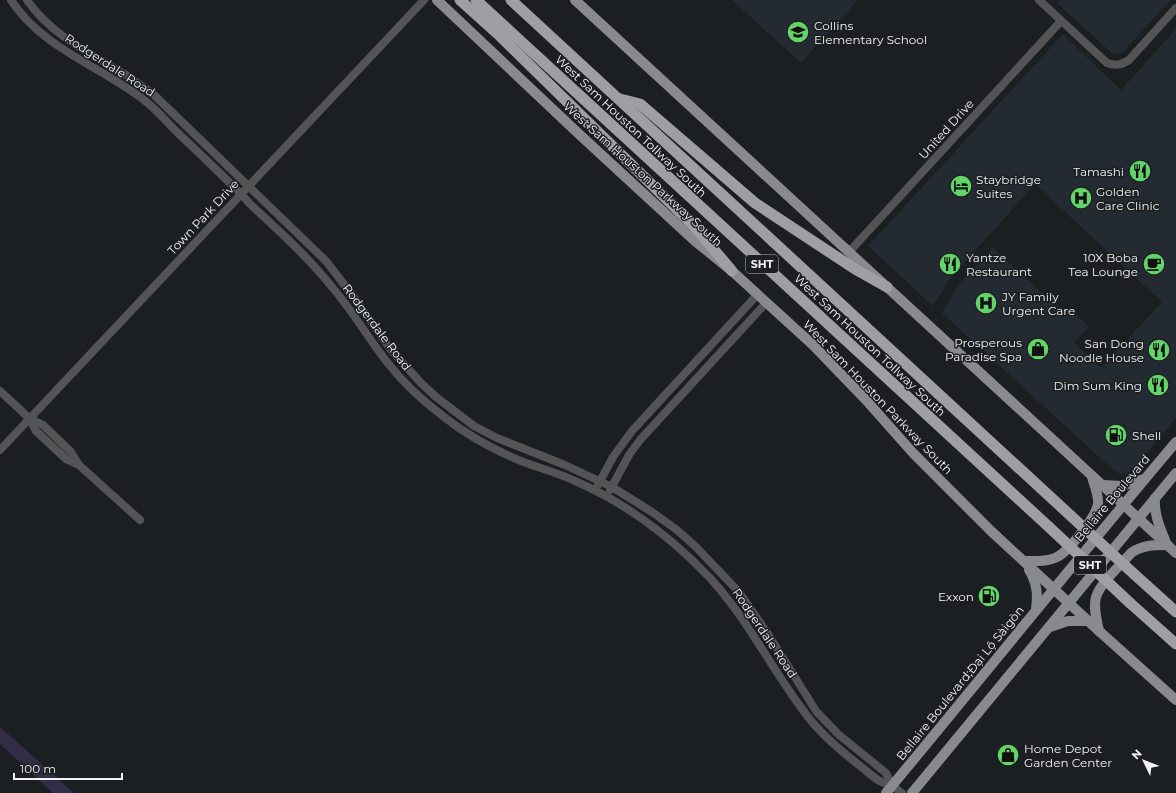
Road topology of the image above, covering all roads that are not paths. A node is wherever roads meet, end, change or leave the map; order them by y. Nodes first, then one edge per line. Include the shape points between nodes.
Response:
1 (11, 0) edge
2 (27, 0) edge
3 (424, 0) edge
4 (437, 0) edge
5 (460, 0) edge
6 (476, 0) edge
7 (511, 0) edge
8 (575, 0) edge
9 (1039, 0) edge
10 (1176, 8) edge
11 (1061, 21) junction
12 (619, 99) junction
13 (248, 186) junction
14 (241, 194) junction
15 (849, 252) junction
16 (732, 272) junction
17 (341, 281) junction
18 (887, 287) junction
19 (333, 288) junction
20 (757, 295) junction
21 (766, 303) junction
22 (421, 383) junction
23 (669, 390) junction
24 (0, 391) edge
25 (413, 391) junction
26 (678, 399) junction
27 (453, 410) junction
28 (30, 418) junction
29 (446, 418) junction
30 (1176, 442) edge
31 (0, 450) edge
32 (1176, 473) edge
33 (1092, 477) junction
34 (1146, 478) junction
35 (600, 481) junction
36 (1102, 486) junction
37 (612, 487) junction
38 (595, 490) junction
39 (607, 497) junction
40 (1155, 498) junction
41 (1123, 505) junction
42 (1138, 518) junction
43 (140, 520) dead end
44 (1168, 545) junction
45 (1176, 553) edge
46 (1024, 561) junction
47 (1053, 588) junction
48 (739, 592) junction
49 (729, 600) junction
50 (1069, 603) junction
51 (1036, 609) junction
52 (1176, 612) edge
53 (1088, 621) junction
54 (1048, 628) junction
55 (1099, 631) junction
56 (1176, 644) edge
57 (804, 693) junction
58 (795, 700) junction
59 (1176, 700) edge
60 (889, 789) edge
61 (902, 793) edge
62 (912, 793) edge

1 - 14 street, Rodgerdale Road via 20,14 39,32 145,101
2 - 13 street, Rodgerdale Road via 67,39 152,93
3 - 13 street, Town Park Drive
4 - 16 main road, West Sam Houston Parkway South via 695,241
5 - 16 highway via 693,225
6 - 56 highway, West Sam Houston Tollway South / SHT, bridge
7 - 12 highway, West Sam Houston Tollway South / SHT
8 - 15 main road
9 - 11 street
10 - 11 street via 1129,60 1115,66 1108,63
11 - 15 street, United Drive
12 - 18 highway via 640,104 755,203 854,269
12 - 52 highway, West Sam Houston Tollway South / SHT, bridge
13 - 14 street, Town Park Drive
13 - 17 street, Rodgerdale Road via 326,261
14 - 19 street, Rodgerdale Road
14 - 28 street, Town Park Drive
15 - 18 main road
16 - 20 main road, West Sam Houston Parkway South
17 - 19 street
17 - 22 street, Rodgerdale Road via 391,350
18 - 33 main road
19 - 25 street, Rodgerdale Road via 388,363
20 - 21 main road, West Sam Houston Parkway South
20 - 23 street
21 - 26 street
21 - 46 main road, West Sam Houston Parkway South via 813,345 926,467
22 - 25 street
22 - 27 street, Rodgerdale Road
23 - 26 street
23 - 35 street via 624,440
24 - 28 street
25 - 29 street, Rodgerdale Road
26 - 37 street via 635,447
27 - 29 street
27 - 35 street, Rodgerdale Road via 474,426 497,438
28 - 31 street, Town Park Drive
28 - 43 street via 36,431 66,459 79,465
29 - 38 street, Rodgerdale Road via 517,460
30 - 34 main road, Bellaire Boulevard
32 - 40 main road
33 - 36 main road
33 - 46 main road via 1098,502 1088,524 1064,553 1056,558
34 - 36 main road via 1122,486
34 - 41 main road, Bellaire Boulevard
35 - 37 street, Rodgerdale Road
35 - 38 street
36 - 41 main road
37 - 39 street
37 - 48 street, Rodgerdale Road via 677,530 709,559
38 - 39 street, Rodgerdale Road
39 - 49 street, Rodgerdale Road via 669,540 699,566
40 - 42 main road
40 - 44 main road via 1157,521
41 - 42 main road
41 - 47 main road, Bellaire Boulevard
42 - 44 main road
42 - 50 main road
44 - 45 main road
44 - 55 main road via 1136,550 1103,586 1096,598 1095,609
46 - 47 main road, West Sam Houston Parkway South
46 - 51 main road via 1035,582 1038,594
47 - 50 main road, West Sam Houston Parkway South
47 - 51 main road, Bellaire Boulevard;Đại Lộ Sàigòn
48 - 49 street
48 - 57 street, Rodgerdale Road
49 - 58 street, Rodgerdale Road
50 - 53 main road, West Sam Houston Parkway South
50 - 54 main road
51 - 60 main road, Bellaire Boulevard;Đại Lộ Sàigòn
53 - 54 main road via 1068,621
53 - 55 main road, West Sam Houston Parkway South
54 - 62 main road
55 - 59 main road, West Sam Houston Parkway South
57 - 58 street
57 - 60 street, Rodgerdale Road via 838,734 886,773
58 - 60 street, Rodgerdale Road via 817,728
60 - 61 street, Rodgerdale Road

